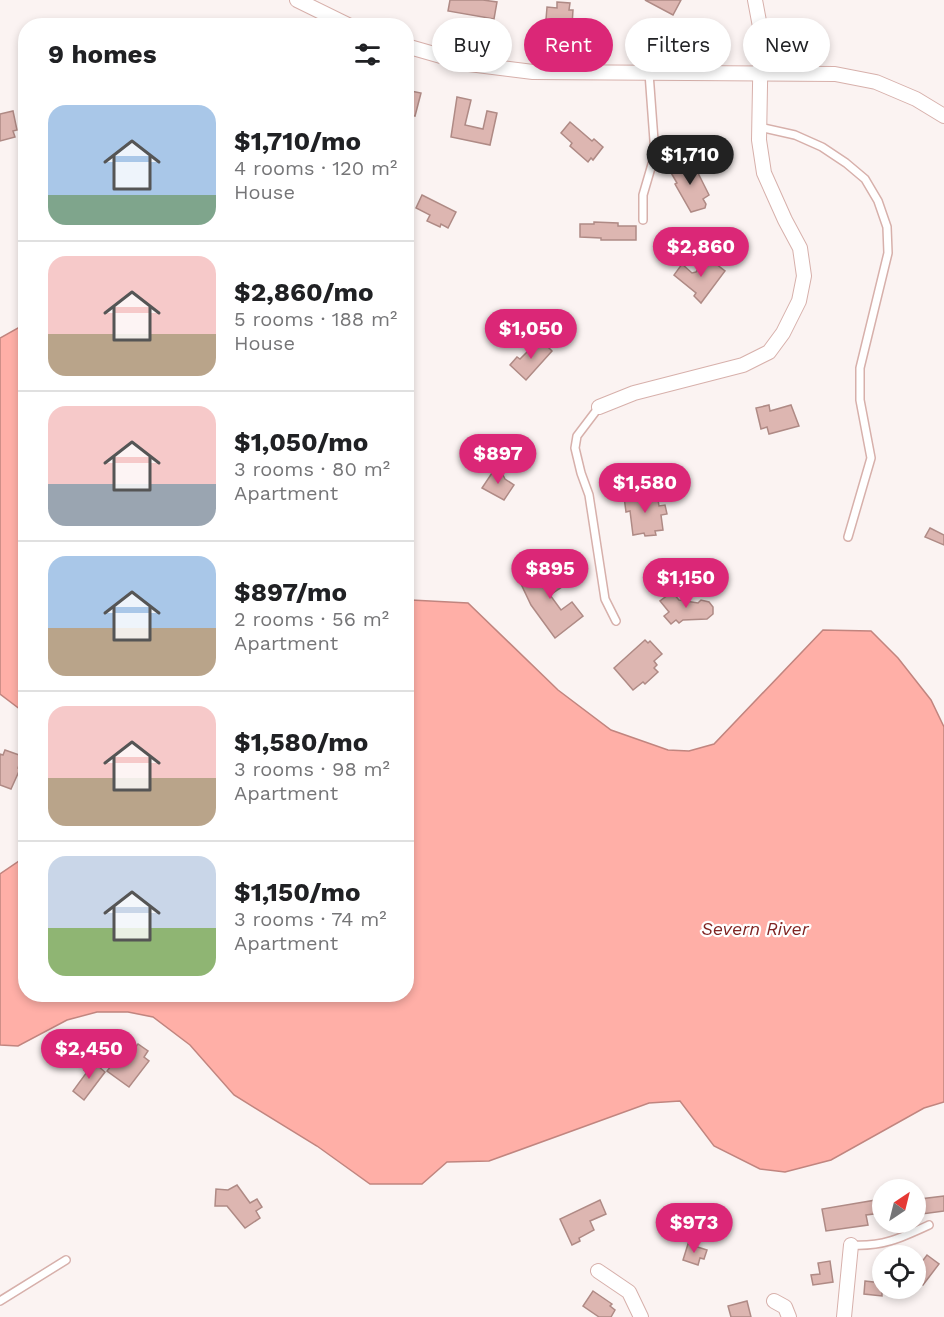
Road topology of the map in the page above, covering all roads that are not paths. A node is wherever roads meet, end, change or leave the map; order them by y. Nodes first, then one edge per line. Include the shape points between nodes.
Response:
1 (297, 0) edge
2 (754, 0) edge
3 (326, 18) edge
4 (414, 48) edge
5 (649, 73) junction
6 (760, 74) junction
7 (944, 116) edge
8 (759, 127) junction
9 (643, 220) dead end
10 (599, 407) joint
11 (848, 537) dead end
12 (615, 621) dead end
13 (928, 1225) dead end
14 (851, 1245) joint
15 (66, 1260) dead end
16 (598, 1271) dead end
17 (0, 1301) edge
18 (774, 1301) dead end
19 (641, 1317) edge
20 (789, 1317) edge
21 (844, 1317) edge

1 - 3 street
2 - 6 street via 761,32
4 - 5 street via 469,64 534,72
5 - 6 street
5 - 9 lane via 655,154 643,195
6 - 7 street via 835,74 876,82
6 - 8 street
8 - 10 street via 764,173 800,248 804,276 799,301 783,333 769,352 743,366 634,393
8 - 11 lane via 795,135 846,163 865,179 879,201 888,227 888,253 860,368 860,400 871,458
10 - 12 lane via 577,436 575,448 589,495 605,599
13 - 14 lane via 894,1241
14 - 21 street
15 - 17 lane
16 - 19 street via 629,1292
18 - 20 street via 785,1307

